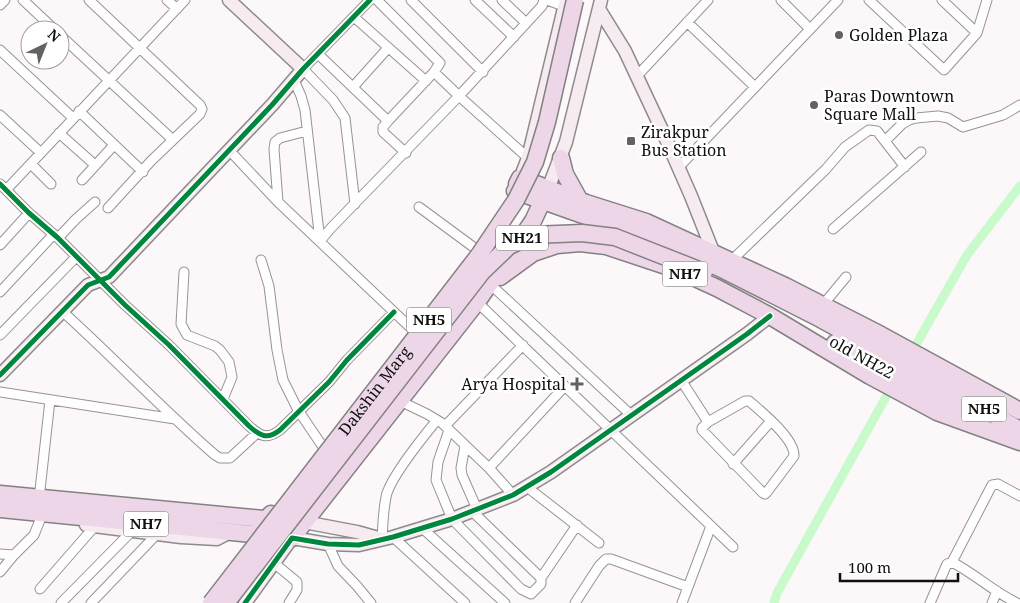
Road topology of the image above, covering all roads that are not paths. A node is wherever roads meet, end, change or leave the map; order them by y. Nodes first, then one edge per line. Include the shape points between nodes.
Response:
1 (5, 0) edge
2 (23, 0) edge
3 (89, 0) edge
4 (167, 0) edge
5 (185, 0) edge
6 (370, 0) edge
7 (377, 0) edge
8 (411, 0) edge
9 (475, 0) edge
10 (502, 0) edge
11 (545, 0) edge
12 (562, 0) edge
13 (566, 0) edge
14 (576, 0) edge
15 (708, 0) edge
16 (780, 0) edge
17 (838, 0) edge
18 (869, 0) edge
19 (942, 0) edge
20 (987, 0) edge
21 (232, 1) edge
22 (595, 3) edge
23 (0, 6) edge
24 (177, 9) junction
25 (354, 17) junction
26 (44, 20) edge
27 (688, 22) junction
28 (526, 23) junction
29 (810, 29) junction
30 (977, 33) junction
31 (514, 37) junction
32 (70, 44) edge
33 (138, 48) junction
34 (388, 48) junction
35 (0, 50) edge
36 (318, 54) junction
37 (303, 69) junction
38 (434, 72) junction
39 (482, 72) junction
40 (637, 76) junction
41 (294, 80) junction
42 (109, 81) junction
43 (426, 81) junction
44 (755, 86) junction
45 (353, 87) junction
46 (459, 96) junction
47 (1020, 105) edge
48 (0, 115) edge
49 (76, 115) junction
50 (388, 121) junction
51 (7, 122) junction
52 (0, 129) edge
53 (306, 131) junction
54 (59, 134) junction
55 (173, 140) junction
56 (885, 141) junction
57 (114, 146) junction
58 (229, 150) junction
59 (921, 152) dead end
60 (41, 153) junction
61 (406, 153) junction
62 (528, 158) junction
63 (561, 158) junction
64 (31, 164) junction
65 (95, 166) junction
66 (904, 167) junction
67 (678, 168) junction
68 (143, 172) junction
69 (82, 180) dead end
70 (51, 184) dead end
71 (517, 184) junction
72 (3, 187) edge
73 (546, 194) junction
74 (580, 201) junction
75 (95, 202) dead end
76 (278, 202) junction
77 (355, 204) junction
78 (419, 207) dead end
79 (108, 208) dead end
80 (29, 213) junction
81 (833, 229) dead end
82 (56, 237) junction
83 (320, 241) junction
84 (0, 245) edge
85 (476, 249) junction
86 (714, 254) junction
87 (76, 257) junction
88 (261, 260) dead end
89 (730, 262) junction
90 (184, 272) dead end
91 (846, 276) dead end
92 (486, 278) junction
93 (99, 280) junction
94 (0, 292) edge
95 (477, 302) junction
96 (822, 306) junction
97 (62, 310) junction
98 (394, 312) junction
99 (770, 316) junction
100 (413, 330) junction
101 (0, 335) edge
102 (522, 345) junction
103 (881, 359) junction
104 (0, 376) edge
105 (681, 380) junction
106 (565, 386) junction
107 (0, 392) edge
108 (947, 395) junction
109 (223, 399) junction
110 (50, 400) junction
111 (400, 401) junction
112 (298, 410) junction
113 (1020, 412) edge
114 (631, 415) junction
115 (176, 419) junction
116 (437, 420) junction
117 (708, 422) junction
118 (770, 422) junction
119 (447, 428) junction
120 (610, 430) junction
121 (1020, 430) edge
122 (257, 433) junction
123 (1020, 442) edge
124 (465, 446) junction
125 (323, 447) junction
126 (733, 464) junction
127 (489, 468) junction
128 (0, 486) edge
129 (527, 487) junction
130 (40, 490) junction
131 (0, 494) edge
132 (513, 495) junction
133 (1020, 496) edge
134 (0, 509) edge
135 (475, 511) junction
136 (0, 516) edge
137 (452, 519) junction
138 (40, 520) junction
139 (304, 522) junction
140 (258, 524) junction
141 (577, 525) junction
142 (95, 526) junction
143 (711, 526) junction
144 (422, 528) junction
145 (132, 531) junction
146 (230, 532) junction
147 (157, 534) junction
148 (292, 538) junction
149 (388, 538) junction
150 (599, 543) dead end
151 (328, 544) junction
152 (733, 547) dead end
153 (0, 554) edge
154 (14, 555) junction
155 (952, 562) junction
156 (274, 563) junction
157 (0, 572) edge
158 (542, 578) junction
159 (688, 587) junction
160 (40, 589) dead end
161 (997, 591) junction
162 (528, 594) junction
163 (248, 602) edge
164 (368, 602) edge
165 (61, 603) edge
166 (91, 603) edge
167 (204, 603) edge
168 (211, 603) edge
169 (226, 603) edge
170 (289, 603) edge
171 (465, 603) edge
172 (505, 603) edge
173 (536, 603) edge
174 (575, 603) edge
175 (682, 603) edge
176 (930, 603) edge
177 (992, 603) edge
178 (1017, 603) edge

1 - 23 street
2 - 26 street
3 - 33 street
4 - 24 street
5 - 24 street
6 - 25 street
7 - 38 street via 438,60 440,63
8 - 39 street
9 - 31 street
10 - 28 street
11 - 12 street via 558,4
11 - 28 street
13 - 62 street
14 - 168 highway, Dakshin Marg / NH5, bridge via 535,162 516,200 478,255
15 - 27 street
16 - 29 street
17 - 29 street
18 - 30 street via 944,70
19 - 30 street
20 - 30 street
21 - 37 street
22 - 40 street
22 - 63 street, Dakshin Marg
22 - 92 highway, Dakshin Marg / NH5, bridge via 545,162
24 - 33 street
25 - 34 street
25 - 36 street
27 - 40 street
27 - 44 street
28 - 31 street
29 - 44 street
31 - 39 street
32 - 42 street
33 - 42 street
33 - 55 street via 202,109
34 - 43 street
34 - 45 street
35 - 49 street
36 - 37 street
36 - 45 street
37 - 41 street
37 - 77 street via 329,95 345,118
38 - 43 street
38 - 46 street
39 - 46 street
40 - 67 street
41 - 53 street via 303,104
41 - 58 street
42 - 49 street
42 - 55 street
43 - 50 street
44 - 67 street
45 - 50 street
46 - 61 street
46 - 62 street
47 - 56 street via 1003,115 963,127 938,116 909,120
48 - 51 street
49 - 54 street
49 - 57 street
50 - 61 street via 383,132
51 - 52 street
51 - 60 street
53 - 76 street via 275,142
53 - 83 street
54 - 60 street
54 - 65 street
55 - 68 street
56 - 66 street
56 - 89 street via 877,131 869,130 846,147
57 - 65 street
57 - 68 street
58 - 76 street
58 - 93 street via 109,277
59 - 66 street
60 - 64 street
61 - 77 street
62 - 71 street
63 - 73 street, Dakshin Marg / NH21
63 - 74 highway via 565,174
64 - 70 street
64 - 72 street
65 - 69 street
66 - 81 street
67 - 86 street
68 - 79 street
71 - 73 highway
71 - 85 highway
72 - 80 street
73 - 74 highway
73 - 92 highway, Dakshin Marg / NH21 via 533,221
73 - 103 highway, NH5 via 720,268
74 - 86 highway, NH5 via 646,222
75 - 82 street
76 - 83 street
77 - 83 street
78 - 85 street
80 - 82 street
80 - 84 street
82 - 87 street
82 - 94 street
83 - 98 street
85 - 100 highway
86 - 89 highway, NH5
87 - 93 street
87 - 101 street
88 - 112 street via 269,286 280,371
89 - 96 highway, NH5
90 - 109 street via 181,324 187,335 215,346 229,362 232,377
91 - 96 street
92 - 95 highway, Dakshin Marg / NH7
92 - 99 highway, NH7 via 557,245 606,246 678,270
92 - 103 highway, old NH22, bridge via 509,246 533,235 582,233 615,238 704,272
92 - 114 street
92 - 169 highway, NH5, bridge
93 - 97 street via 88,284
93 - 109 street
95 - 102 street
95 - 111 highway, Dakshin Marg / NH7
96 - 103 highway, NH5
97 - 104 street
97 - 115 street
98 - 100 street
98 - 112 street via 329,382
99 - 103 highway, NH7
99 - 105 street
100 - 125 highway
102 - 106 street
102 - 119 street
103 - 108 highway, NH7
103 - 108 highway, NH5
105 - 114 street
105 - 117 street
106 - 120 street
106 - 127 street
107 - 110 street
108 - 113 highway, NH5
108 - 121 highway, NH5
108 - 123 highway, NH7
109 - 122 street
110 - 115 street
110 - 130 street
111 - 116 street
111 - 139 highway, Dakshin Marg / NH7
112 - 122 street via 273,435
112 - 125 street
114 - 120 street
115 - 122 street via 220,458 230,458
116 - 119 street
116 - 149 street via 390,486 384,508
117 - 118 street via 749,401
117 - 126 street via 702,430
118 - 126 street
118 - 126 street via 786,437 794,449 794,456 767,492 765,494 757,488
119 - 124 street
119 - 137 street via 436,480
120 - 129 street
120 - 143 street
124 - 127 street
124 - 135 street via 462,475
125 - 140 highway
127 - 132 street
128 - 130 street
129 - 132 street
129 - 141 street
130 - 140 street via 240,511
131 - 140 highway, NH7
132 - 135 street
133 - 155 street via 998,484 992,485
134 - 146 highway, NH7
135 - 137 street
135 - 158 street
136 - 138 street
137 - 144 street
137 - 162 street
138 - 142 street
138 - 154 street via 34,535
139 - 140 highway, NH7
139 - 148 highway, Dakshin Marg / NH7
139 - 149 street
140 - 146 highway, NH7
140 - 148 highway, NH7
140 - 167 street
141 - 150 street
141 - 158 street
142 - 145 street
142 - 160 street
143 - 152 street
143 - 159 street
144 - 149 street
144 - 172 street
145 - 147 street
145 - 165 street
146 - 147 street via 217,539
147 - 166 street
148 - 151 street
148 - 156 street, Dakshin Marg
149 - 151 street via 358,545
149 - 171 street
151 - 164 street via 338,566
153 - 154 street
154 - 157 street
155 - 161 street
155 - 176 street via 943,570
156 - 163 street, Dakshin Marg
156 - 170 street via 297,582 298,590
158 - 162 street via 541,584
159 - 174 street via 606,559
159 - 175 street
161 - 177 street
161 - 178 street
162 - 173 street

